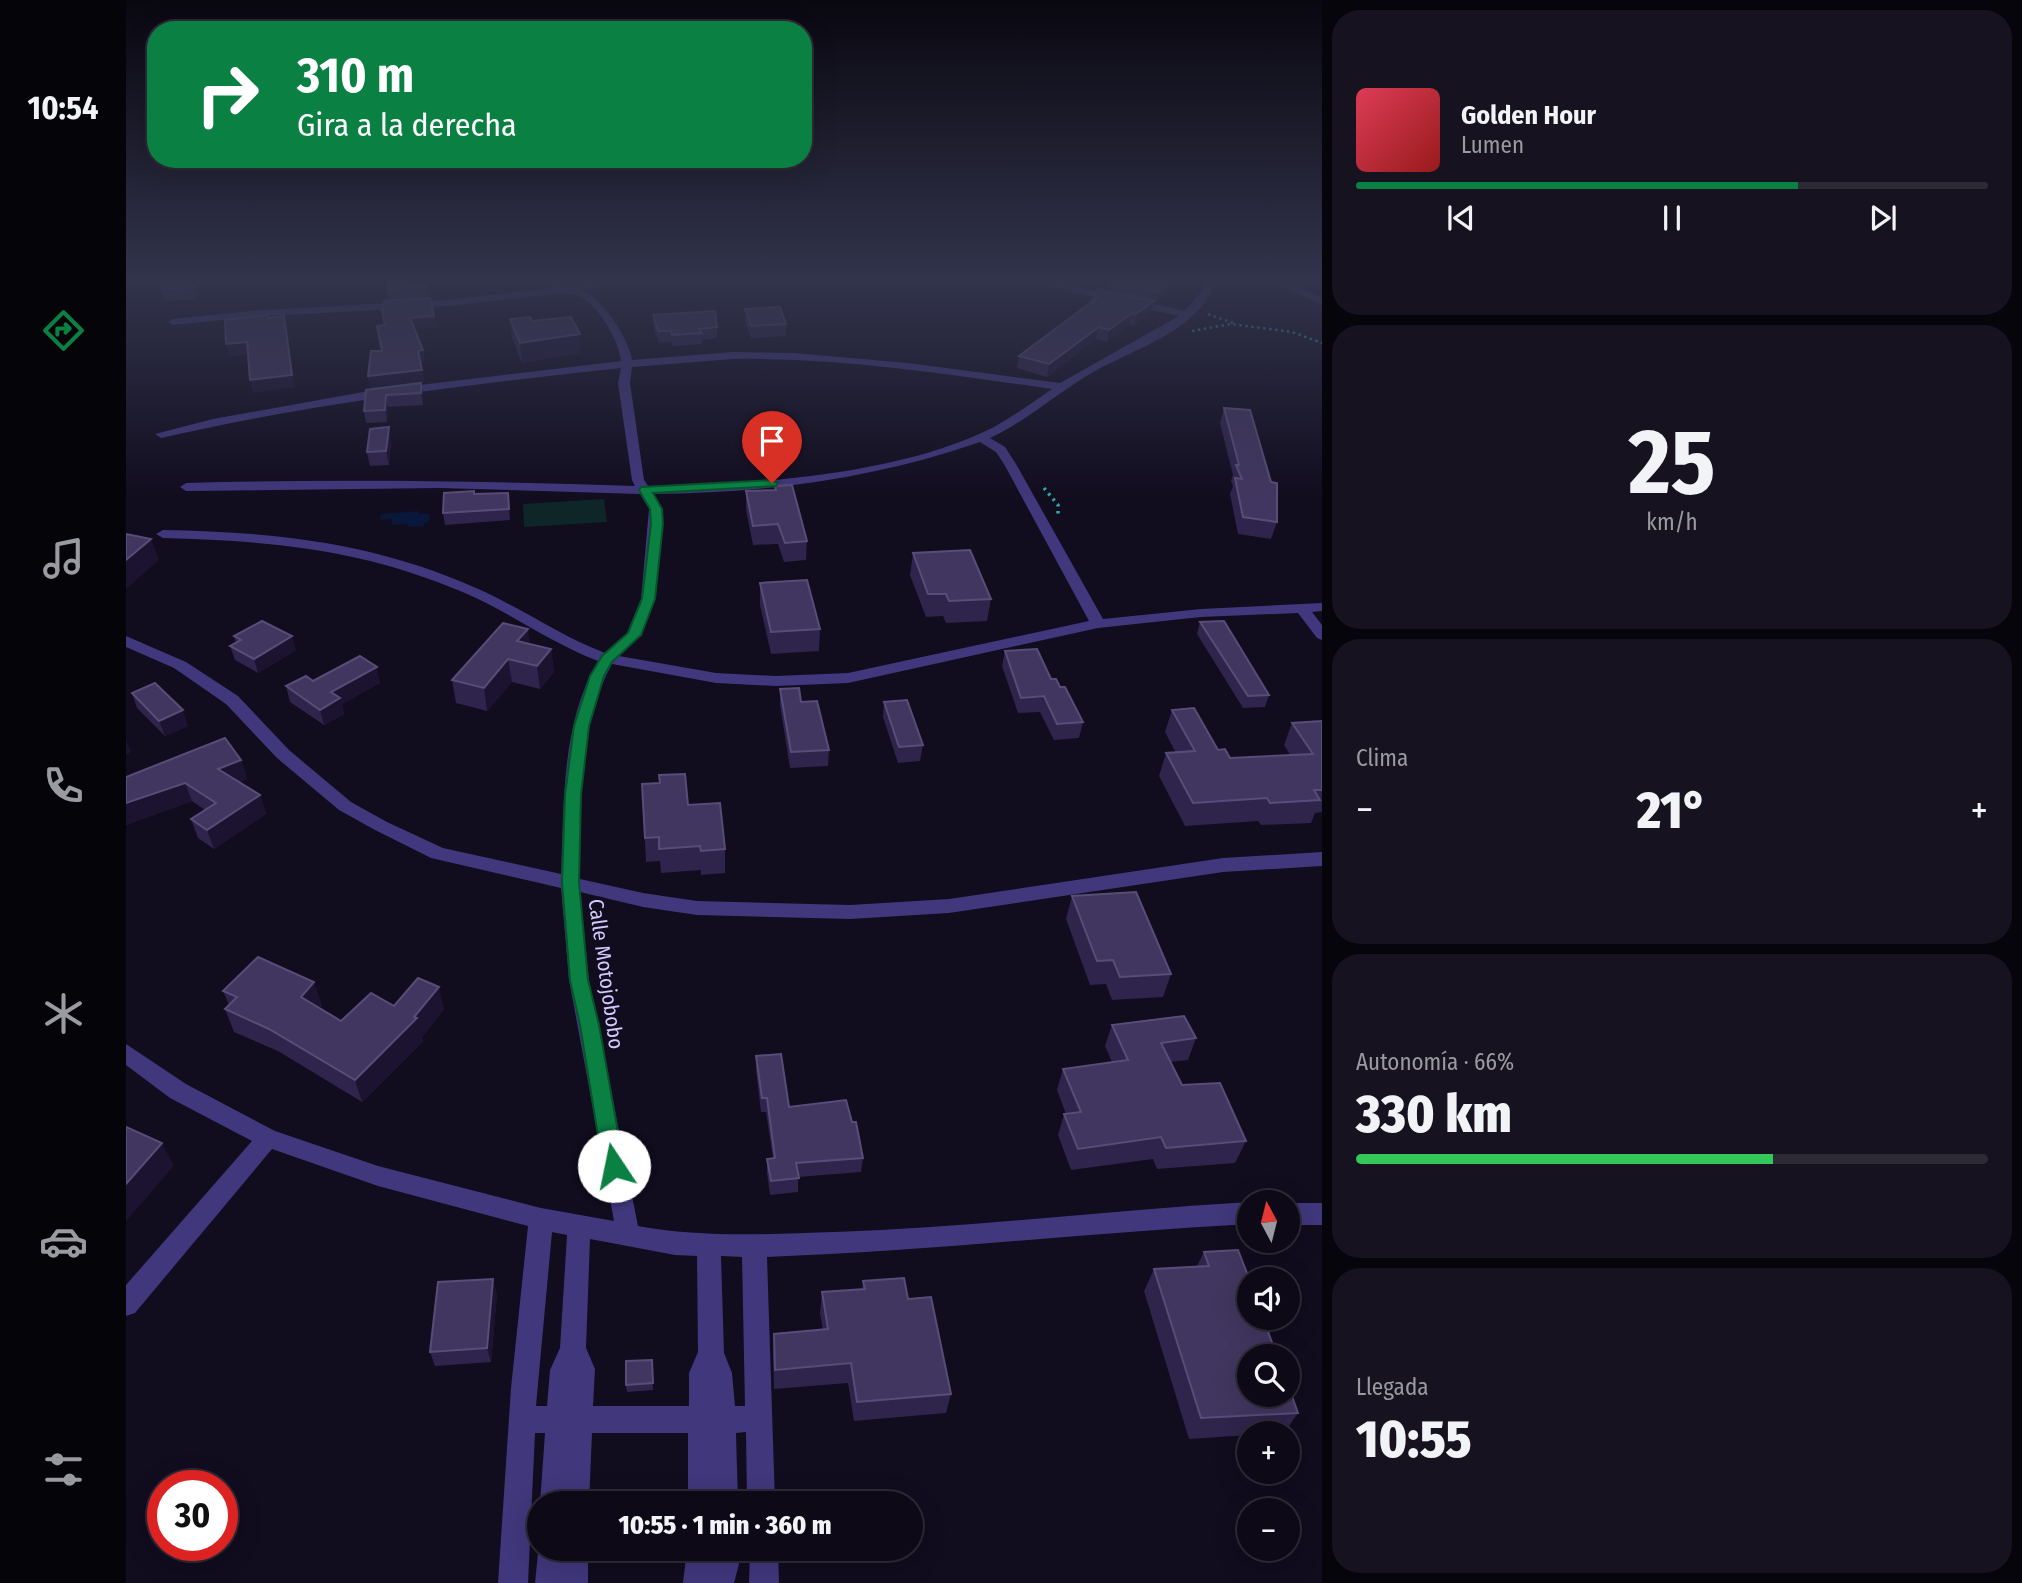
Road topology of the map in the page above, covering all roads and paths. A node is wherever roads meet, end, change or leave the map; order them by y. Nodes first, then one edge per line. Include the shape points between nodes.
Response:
1 (626, 353) edge
2 (1125, 353) edge
3 (627, 365) junction
4 (1011, 381) junction
5 (1061, 387) junction
6 (1038, 405) junction
7 (161, 434) dead end
8 (980, 437) junction
9 (1040, 483) dead end
10 (186, 487) dead end
11 (645, 490) junction
12 (1060, 517) dead end
13 (163, 534) dead end
14 (1301, 607) junction
15 (1322, 607) edge
16 (1098, 624) junction
17 (1322, 635) edge
18 (126, 641) edge
19 (607, 659) junction
20 (1322, 859) edge
21 (570, 882) junction
22 (126, 1053) edge
23 (268, 1138) junction
24 (1237, 1214) edge
25 (1300, 1214) edge
26 (1322, 1214) edge
27 (541, 1219) junction
28 (579, 1226) junction
29 (628, 1234) junction
30 (709, 1245) junction
31 (754, 1246) junction
32 (126, 1304) edge
33 (712, 1419) junction
34 (758, 1419) junction
35 (522, 1420) junction
36 (570, 1420) junction
37 (556, 1491) edge
38 (574, 1491) edge
39 (703, 1491) edge
40 (722, 1491) edge
41 (761, 1491) edge
42 (551, 1561) edge
43 (574, 1561) edge
44 (700, 1561) edge
45 (724, 1561) edge
46 (764, 1561) edge
47 (513, 1583) edge
48 (550, 1583) edge
49 (573, 1583) edge
50 (698, 1583) edge
51 (719, 1583) edge
52 (764, 1583) edge

1 - 3 street, Calle Motojobobo
2 - 5 street
3 - 4 street via 728,356 810,356 879,360
3 - 7 street via 337,398
3 - 11 street, Calle Motojobobo via 627,410 638,480
4 - 5 street
4 - 6 street
5 - 6 street
6 - 8 street
8 - 11 street via 836,475 732,487
8 - 16 street via 1001,450 1010,464
9 - 12 path via 1058,505
10 - 11 street via 427,484
11 - 19 street, Calle Motojobobo via 656,509 657,524 648,599 634,635
13 - 19 street via 251,536 385,560 474,592
14 - 15 street
14 - 16 street
14 - 17 street
16 - 19 street via 848,678 716,678
18 - 21 street via 180,665 232,700 283,754 345,806 381,826 438,853
19 - 21 street, Calle Motojobobo via 582,726 573,795
20 - 21 street via 1223,865 949,906 850,912 696,908
21 - 29 street, Calle Motojobobo via 579,980
22 - 23 street via 178,1091
23 - 27 street via 378,1176
23 - 32 street
24 - 31 street via 893,1241
25 - 26 street
27 - 28 street
27 - 35 street
28 - 29 street
28 - 36 street via 573,1349 582,1369
29 - 30 street
30 - 31 street
30 - 33 street via 711,1353 719,1373
31 - 34 street
33 - 34 street
33 - 36 street
33 - 39 street
33 - 40 street
34 - 41 street
35 - 36 street
35 - 47 street
36 - 37 street
36 - 38 street
42 - 48 street
43 - 49 street
44 - 50 street
45 - 51 street
46 - 52 street

